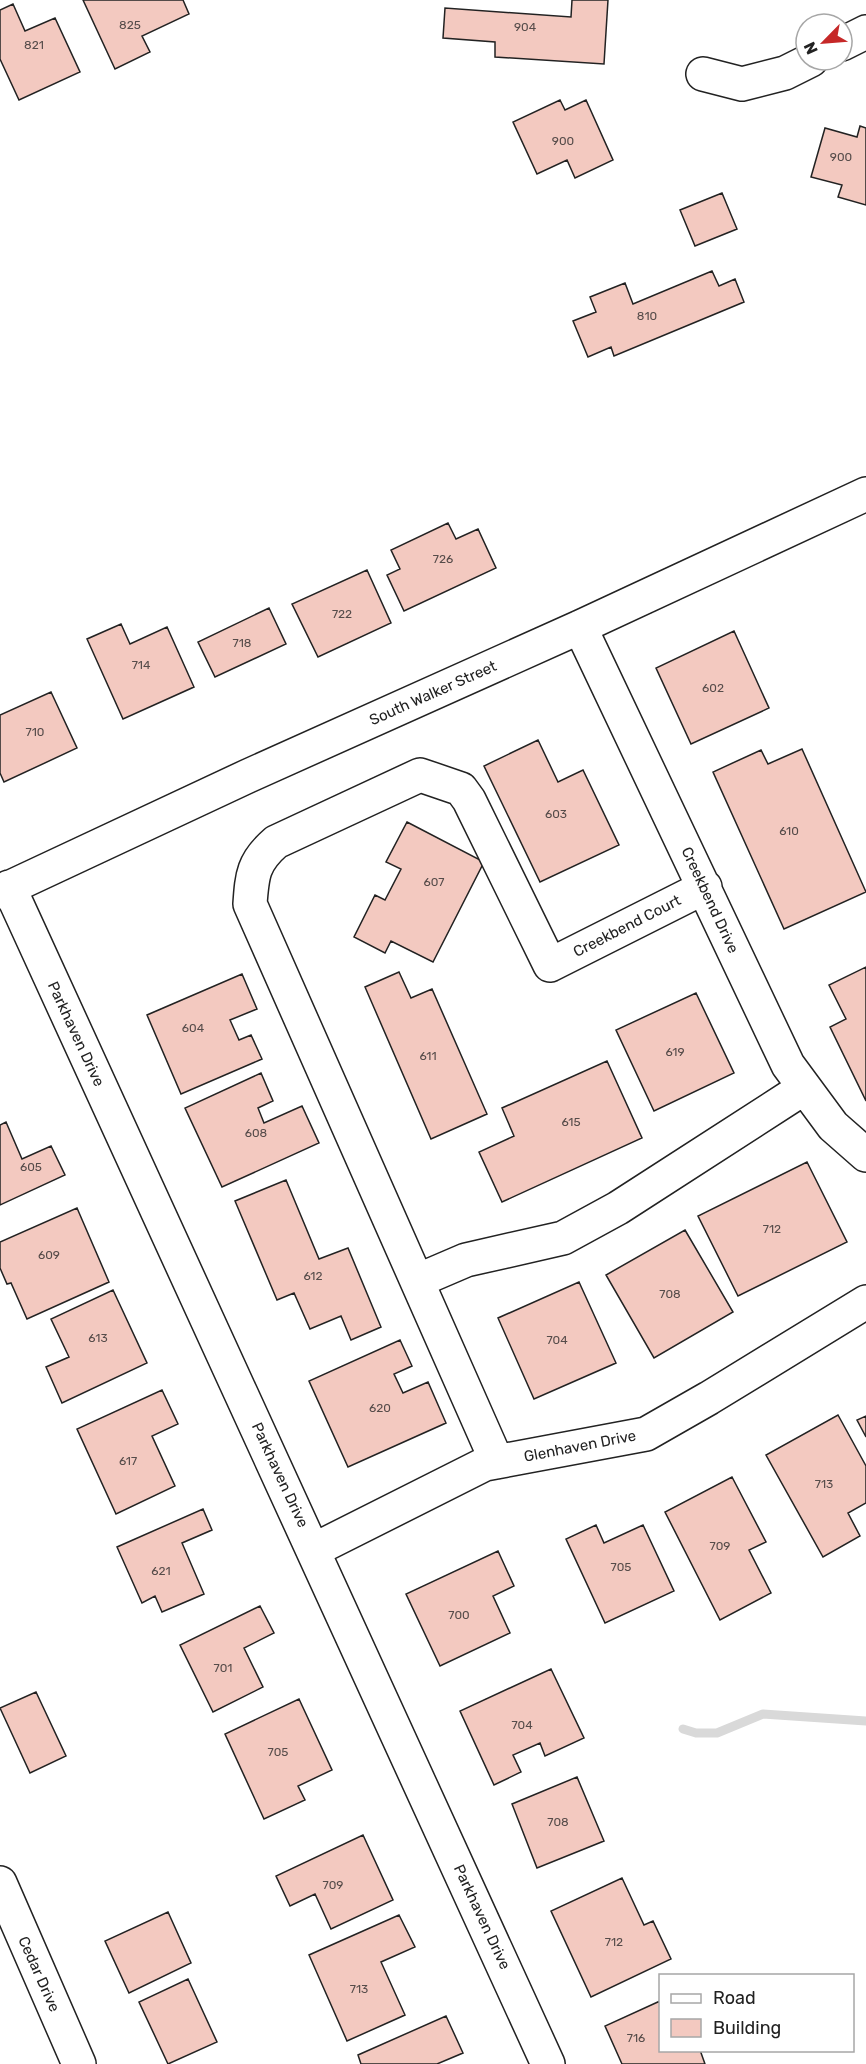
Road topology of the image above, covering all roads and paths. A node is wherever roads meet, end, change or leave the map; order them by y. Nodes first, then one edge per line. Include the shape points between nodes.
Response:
1 (794, 68) edge
2 (703, 74) dead end
3 (866, 494) edge
4 (580, 627) junction
5 (705, 887) junction
6 (4, 889) edge
7 (804, 1088) junction
8 (866, 1155) edge
9 (417, 1281) junction
10 (866, 1302) edge
11 (497, 1462) junction
12 (314, 1550) junction
13 (0, 1883) edge
14 (79, 2064) edge
15 (548, 2064) edge

1 - 2 street via 742,84
3 - 4 street, South Walker Street
4 - 5 street, Creekbend Drive
4 - 6 street, South Walker Street
5 - 7 street, Creekbend Drive via 788,1065
5 - 9 street, Creekbend Court via 550,965 470,800 461,789 420,775 276,842 261,855 251,880 250,904
6 - 12 street, Parkhaven Drive
7 - 8 street, Creekbend Drive via 833,1126
7 - 9 street via 618,1208 562,1238 466,1260
9 - 11 street
10 - 11 street, Glenhaven Drive via 645,1434
11 - 12 street, Glenhaven Drive via 485,1464
12 - 15 street, Parkhaven Drive
13 - 14 street, Cedar Drive

